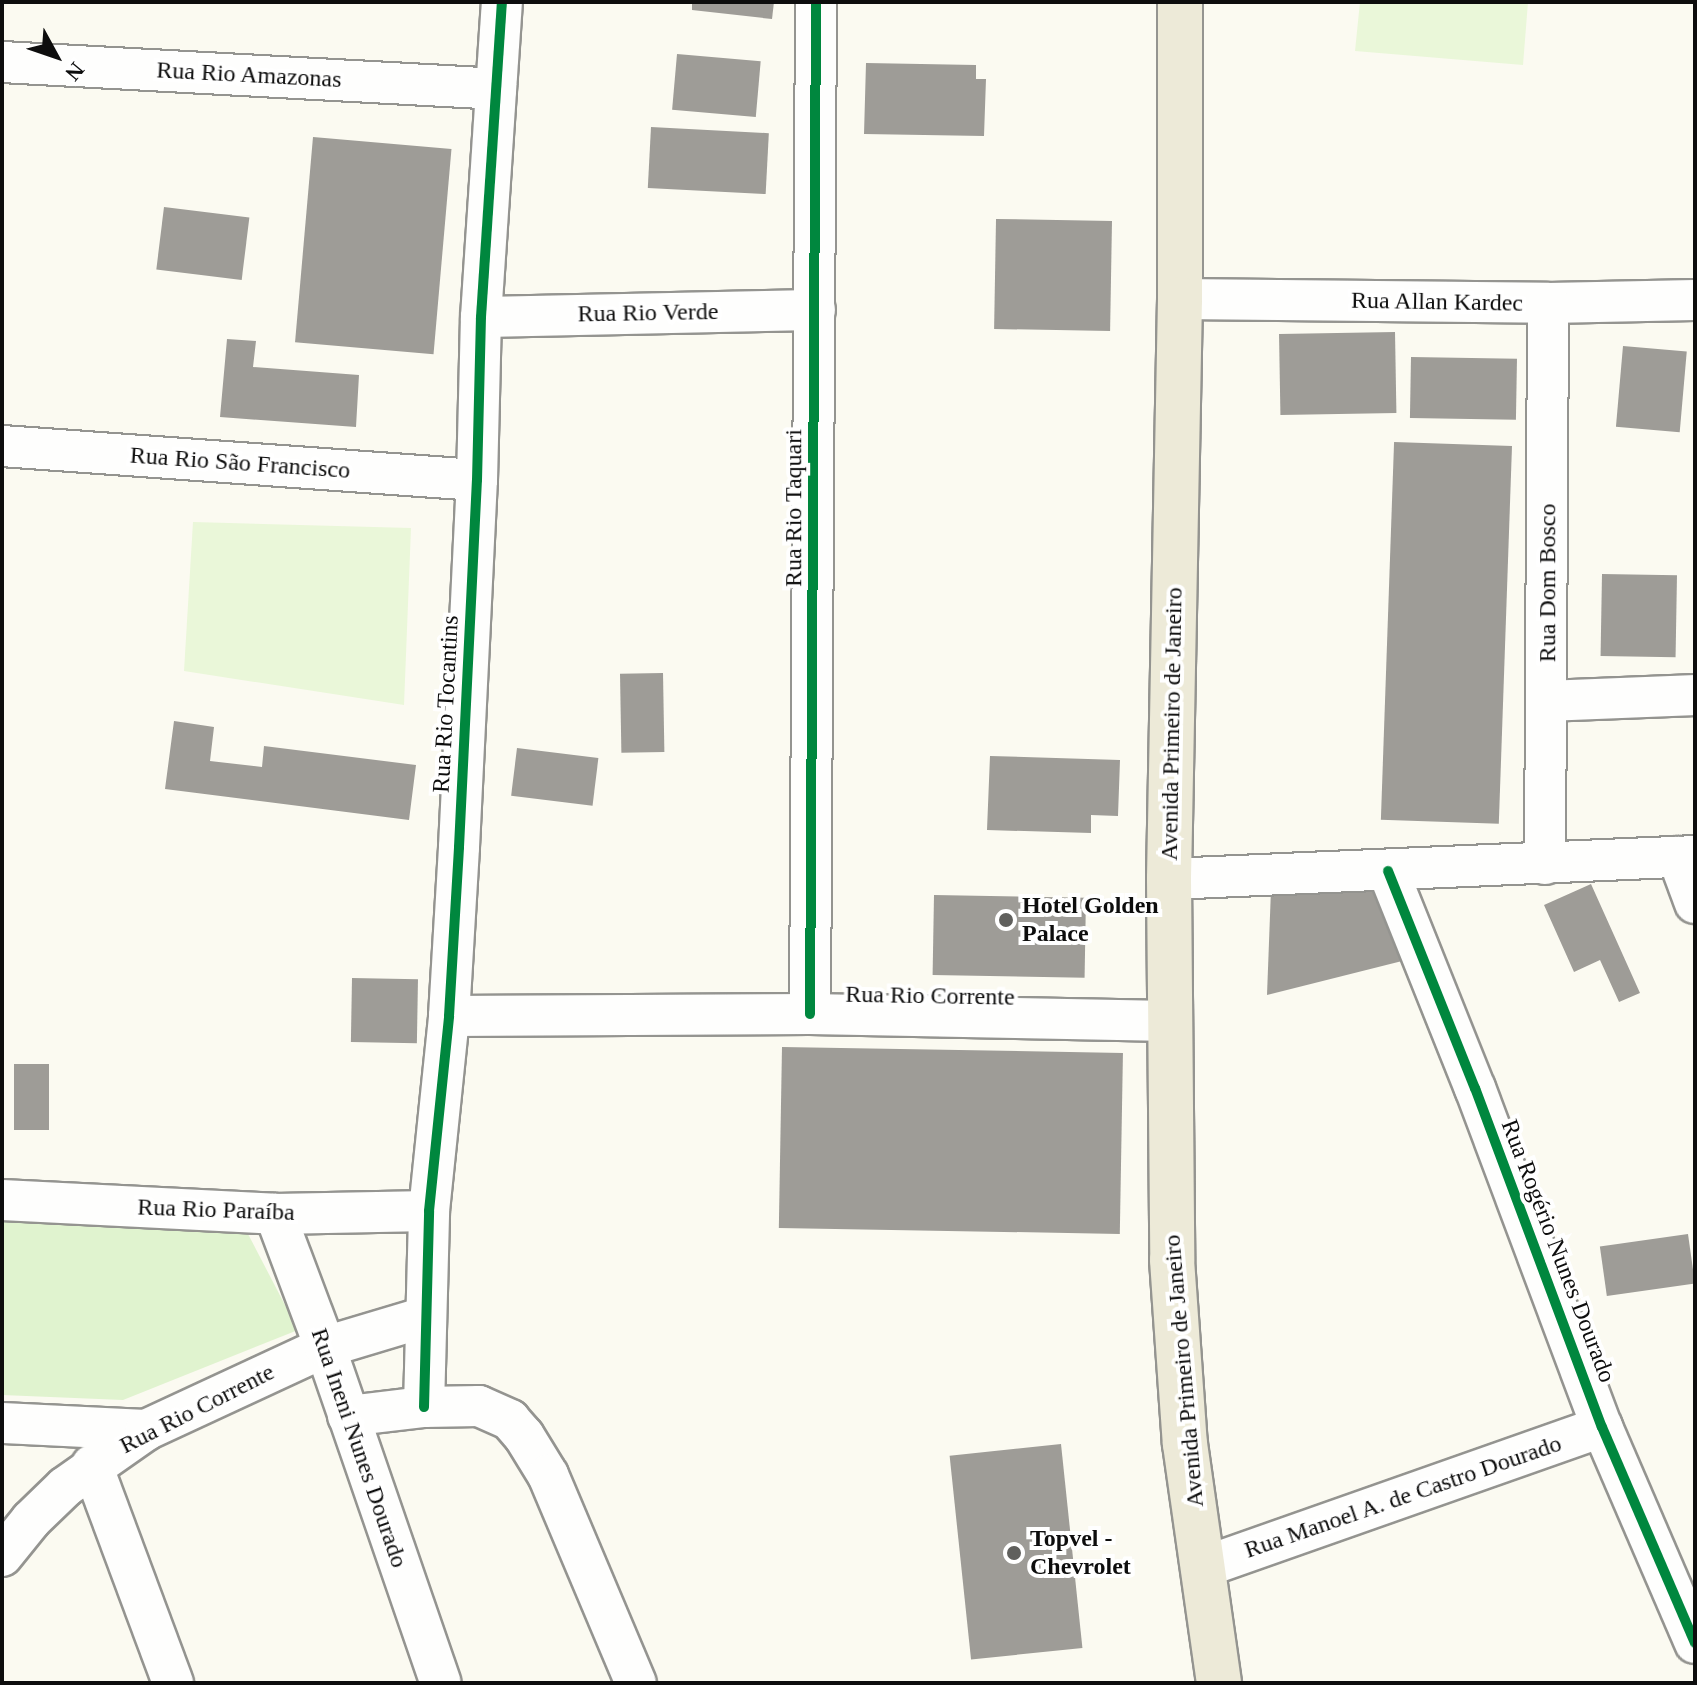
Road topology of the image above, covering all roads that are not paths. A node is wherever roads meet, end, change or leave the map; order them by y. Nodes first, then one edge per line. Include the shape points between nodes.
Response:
1 (502, 2) edge
2 (816, 2) edge
3 (1180, 2) edge
4 (2, 62) edge
5 (496, 89) junction
6 (1180, 299) junction
7 (1695, 300) edge
8 (1548, 303) junction
9 (815, 310) junction
10 (481, 317) junction
11 (2, 446) edge
12 (477, 480) junction
13 (1695, 695) edge
14 (1547, 701) junction
15 (1687, 856) edge
16 (1545, 864) junction
17 (1388, 871) junction
18 (1169, 879) junction
19 (1695, 903) edge
20 (810, 1014) junction
21 (449, 1016) junction
22 (1170, 1021) junction
23 (2, 1200) edge
24 (429, 1211) junction
25 (275, 1214) junction
26 (425, 1317) junction
27 (325, 1347) junction
28 (424, 1407) junction
29 (348, 1416) junction
30 (2, 1423) edge
31 (1602, 1427) junction
32 (146, 1430) junction
33 (92, 1465) junction
34 (2, 1556) edge
35 (1204, 1567) junction
36 (1695, 1643) edge
37 (173, 1683) edge
38 (441, 1683) edge
39 (636, 1683) edge
40 (1219, 1683) edge

1 - 5 street, Rua Rio Tocantins
2 - 9 street, Rua Rio Taquari
3 - 6 main road, Avenida Primeiro de Janeiro
4 - 5 street, Rua Rio Amazonas
5 - 10 street, Rua Rio Tocantins
6 - 8 street, Rua Allan Kardec
6 - 18 main road, Avenida Primeiro de Janeiro
7 - 8 street, Rua Allan Kardec
8 - 14 street, Rua Dom Bosco
9 - 10 street, Rua Rio Verde
9 - 20 street, Rua Rio Taquari
10 - 12 street, Rua Rio Tocantins
11 - 12 street, Rua Rio São Francisco
12 - 21 street, Rua Rio Tocantins
13 - 14 street
14 - 16 street, Rua Dom Bosco
15 - 16 street
15 - 19 street
16 - 17 street
17 - 18 street
17 - 31 street, Rua Rogério Nunes Dourado
18 - 22 main road, Avenida Primeiro de Janeiro
20 - 21 street, Rua Rio Corrente
20 - 22 street, Rua Rio Corrente
21 - 24 street, Rua Rio Tocantins
22 - 35 main road, Avenida Primeiro de Janeiro via 1172,1260 1185,1444
23 - 25 street, Rua Rio Paraíba
24 - 25 street, Rua Rio Paraíba
24 - 26 street, Rua Rio Tocantins
25 - 27 street, Rua Ineni Nunes Dourado
26 - 27 street, Rua Rio Corrente
26 - 28 street, Rua Rio Tocantins
27 - 29 street, Rua Ineni Nunes Dourado
27 - 32 street, Rua Rio Corrente
28 - 29 street
28 - 39 street via 479,1406 510,1420 524,1436 548,1475
29 - 38 street, Rua Ineni Nunes Dourado
30 - 32 street
31 - 35 street, Rua Manoel A. de Castro Dourado
31 - 36 street, Rua Rogério Nunes Dourado
32 - 33 street, Rua Rio Corrente
33 - 34 street, Rua Rio Corrente via 31,1520
33 - 37 street
35 - 40 main road, Avenida Primeiro de Janeiro

